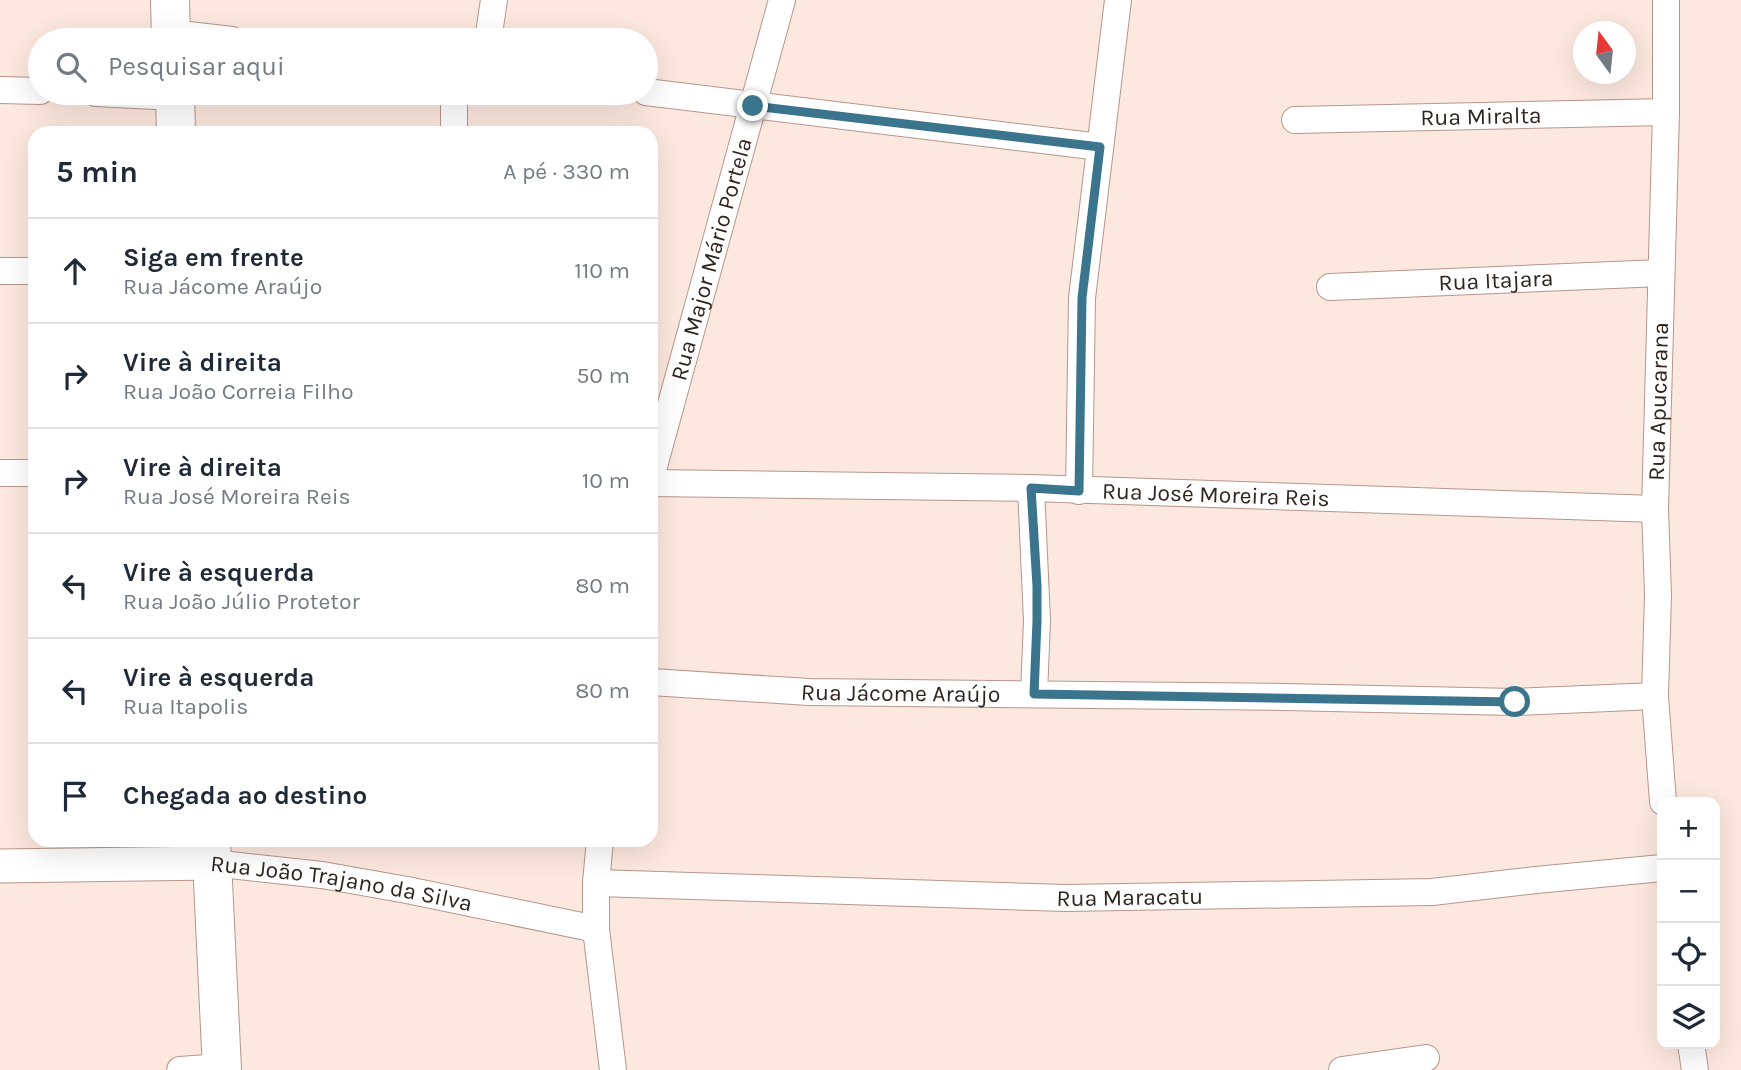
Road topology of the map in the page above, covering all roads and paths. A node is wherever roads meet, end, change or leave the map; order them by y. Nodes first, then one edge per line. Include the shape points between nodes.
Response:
1 (494, 0) edge
2 (782, 0) edge
3 (1118, 0) edge
4 (1666, 0) edge
5 (490, 28) edge
6 (0, 90) edge
7 (28, 91) edge
8 (658, 94) edge
9 (454, 105) edge
10 (753, 106) junction
11 (1665, 112) junction
12 (1295, 120) dead end
13 (454, 126) edge
14 (1100, 147) junction
15 (0, 271) edge
16 (28, 271) edge
17 (1661, 273) junction
18 (1330, 287) dead end
19 (658, 452) edge
20 (0, 473) edge
21 (28, 473) edge
22 (658, 483) edge
23 (1031, 488) junction
24 (1079, 491) junction
25 (1655, 509) junction
26 (658, 682) edge
27 (1034, 694) junction
28 (1655, 695) junction
29 (1662, 797) edge
30 (599, 847) edge
31 (212, 851) edge
32 (0, 866) edge
33 (1657, 868) edge
34 (596, 883) junction
35 (596, 929) junction
36 (1692, 1049) edge
37 (1426, 1058) dead end
38 (222, 1069) edge
39 (180, 1070) edge
40 (613, 1070) edge
41 (1342, 1070) edge
42 (1695, 1070) edge

1 - 5 street
2 - 10 street, Rua Major Mário Portela
3 - 14 street
4 - 11 street, Rua Apucarana
6 - 7 street
8 - 10 street
9 - 13 street
10 - 14 street
10 - 19 street, Rua Major Mário Portela
11 - 12 street, Rua Miralta
11 - 17 street, Rua Apucarana
14 - 24 street via 1082,298
15 - 16 street
17 - 18 street, Rua Itajara
17 - 25 street, Rua Apucarana
20 - 21 street
22 - 23 street, Rua José Moreira Reis
23 - 24 street, Rua José Moreira Reis
23 - 27 street via 1037,609
24 - 25 street, Rua José Moreira Reis
25 - 28 street, Rua Apucarana
26 - 27 street, Rua Jácome Araújo via 809,692
27 - 28 street, Rua Jácome Araújo via 1515,702
28 - 29 street, Rua Apucarana
30 - 34 street
31 - 32 street, Rua João Trajano da Silva
31 - 35 street, Rua João Trajano da Silva
31 - 38 main road
33 - 34 street, Rua Maracatu via 1432,892 1094,897
34 - 35 street
35 - 40 street
36 - 42 street
37 - 41 street
38 - 39 street

